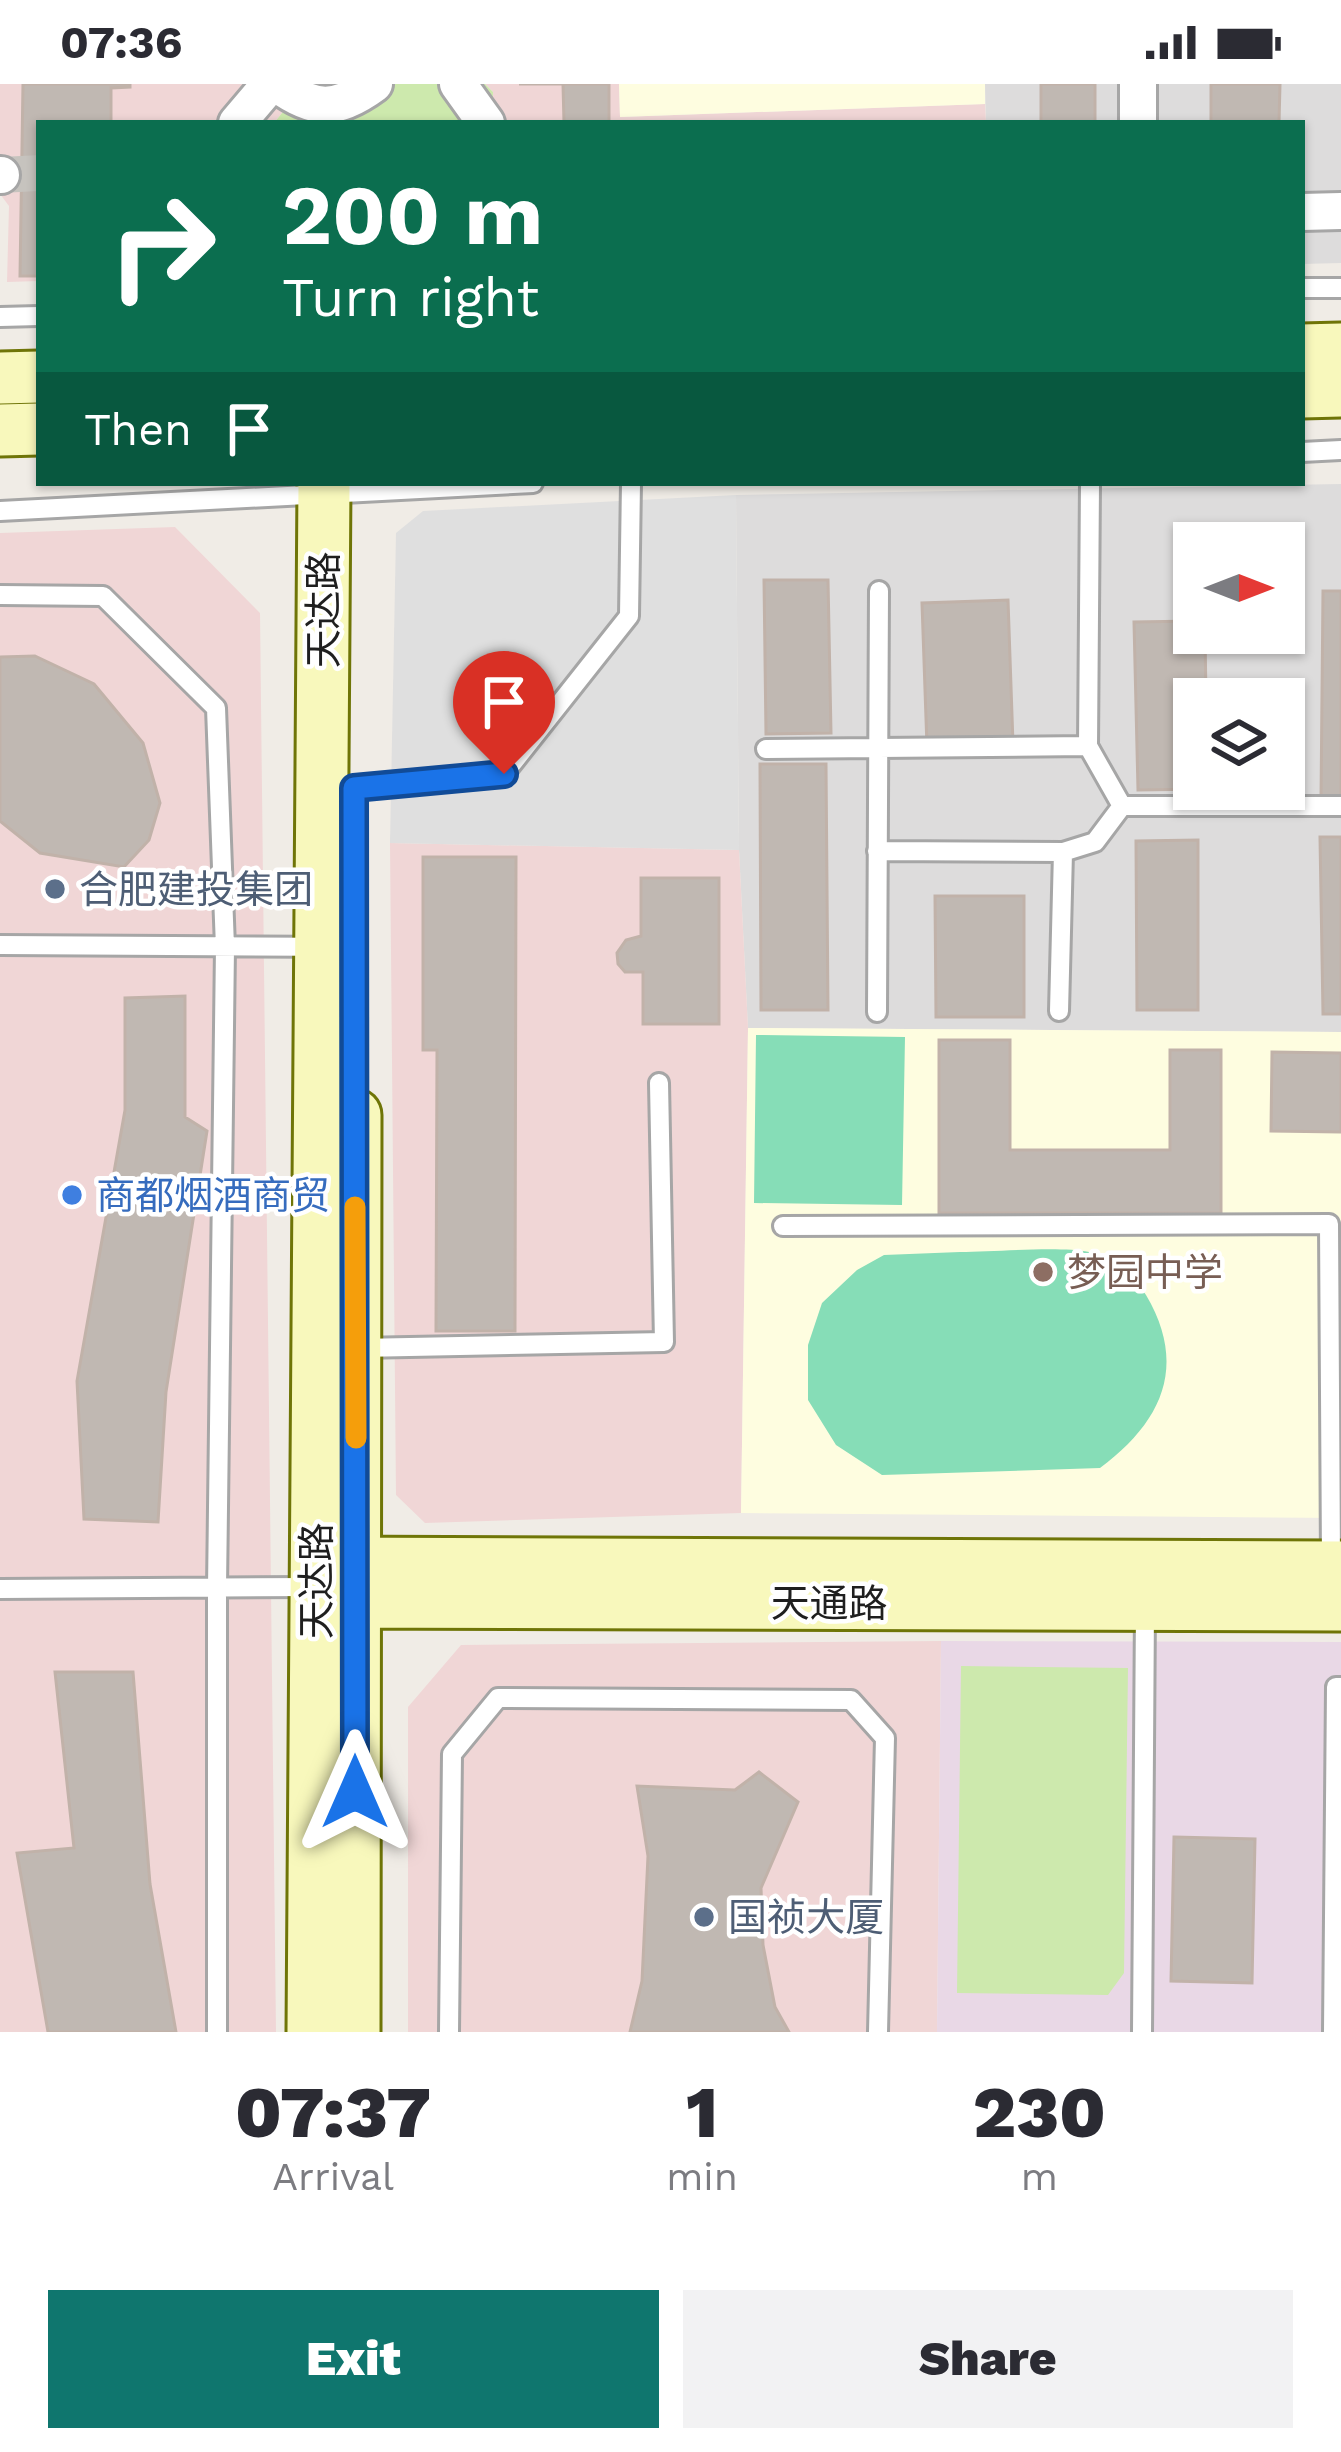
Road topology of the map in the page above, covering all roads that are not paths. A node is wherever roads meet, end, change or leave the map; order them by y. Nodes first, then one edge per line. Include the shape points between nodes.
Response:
1 (273, 84) edge
2 (374, 84) edge
3 (458, 84) edge
4 (1138, 84) edge
5 (240, 120) edge
6 (484, 120) edge
7 (1138, 120) edge
8 (1341, 211) edge
9 (1305, 212) edge
10 (1341, 287) edge
11 (1305, 288) edge
12 (36, 316) edge
13 (0, 317) edge
14 (1305, 350) edge
15 (1341, 350) edge
16 (36, 377) edge
17 (0, 378) edge
18 (1341, 391) edge
19 (1305, 392) edge
20 (36, 429) edge
21 (0, 430) edge
22 (1341, 450) edge
23 (1305, 452) edge
24 (387, 486) edge
25 (631, 486) edge
26 (1090, 486) edge
27 (339, 487) edge
28 (0, 511) edge
29 (879, 591) dead end
30 (0, 595) edge
31 (1088, 746) junction
32 (878, 748) junction
33 (766, 749) dead end
34 (338, 789) junction
35 (1122, 806) junction
36 (1341, 806) edge
37 (877, 851) junction
38 (1063, 852) junction
39 (0, 945) edge
40 (225, 947) junction
41 (337, 947) junction
42 (1059, 1011) dead end
43 (877, 1012) dead end
44 (659, 1083) dead end
45 (783, 1226) dead end
46 (337, 1348) junction
47 (1338, 1580) edge
48 (332, 1583) junction
49 (1144, 1585) junction
50 (217, 1588) junction
51 (0, 1589) edge
52 (1341, 1687) edge
53 (217, 2032) edge
54 (313, 2032) edge
55 (354, 2032) edge
56 (449, 2032) edge
57 (878, 2032) edge
58 (1142, 2032) edge
59 (1334, 2032) edge

1 - 2 street via 304,104 332,105
1 - 5 street
3 - 6 street
4 - 7 street
8 - 9 street
10 - 11 lane
12 - 13 lane
14 - 15 street
16 - 17 street
18 - 19 street
20 - 21 street
22 - 23 lane
24 - 27 lane
25 - 34 lane via 629,616 504,774
26 - 31 lane
27 - 28 lane
27 - 34 street, 天达路
29 - 32 lane
30 - 40 lane via 103,596 216,708
31 - 32 lane
31 - 35 lane
32 - 33 lane
32 - 37 lane
34 - 41 street, 天达路
35 - 36 lane
35 - 38 lane via 1096,842
37 - 38 lane
37 - 43 lane
38 - 42 lane
39 - 40 lane
40 - 41 lane
40 - 50 lane
41 - 46 street, 天达路
44 - 46 lane via 664,1342
45 - 47 lane via 1329,1224
46 - 48 street, 天达路
47 - 49 street, 天通路
48 - 49 street, 天通路
48 - 50 lane
48 - 54 street, 天达路
48 - 55 street, 天达路
49 - 58 lane
50 - 51 lane
50 - 53 lane
52 - 59 lane
56 - 57 lane via 452,1754 498,1698 850,1700 885,1738

